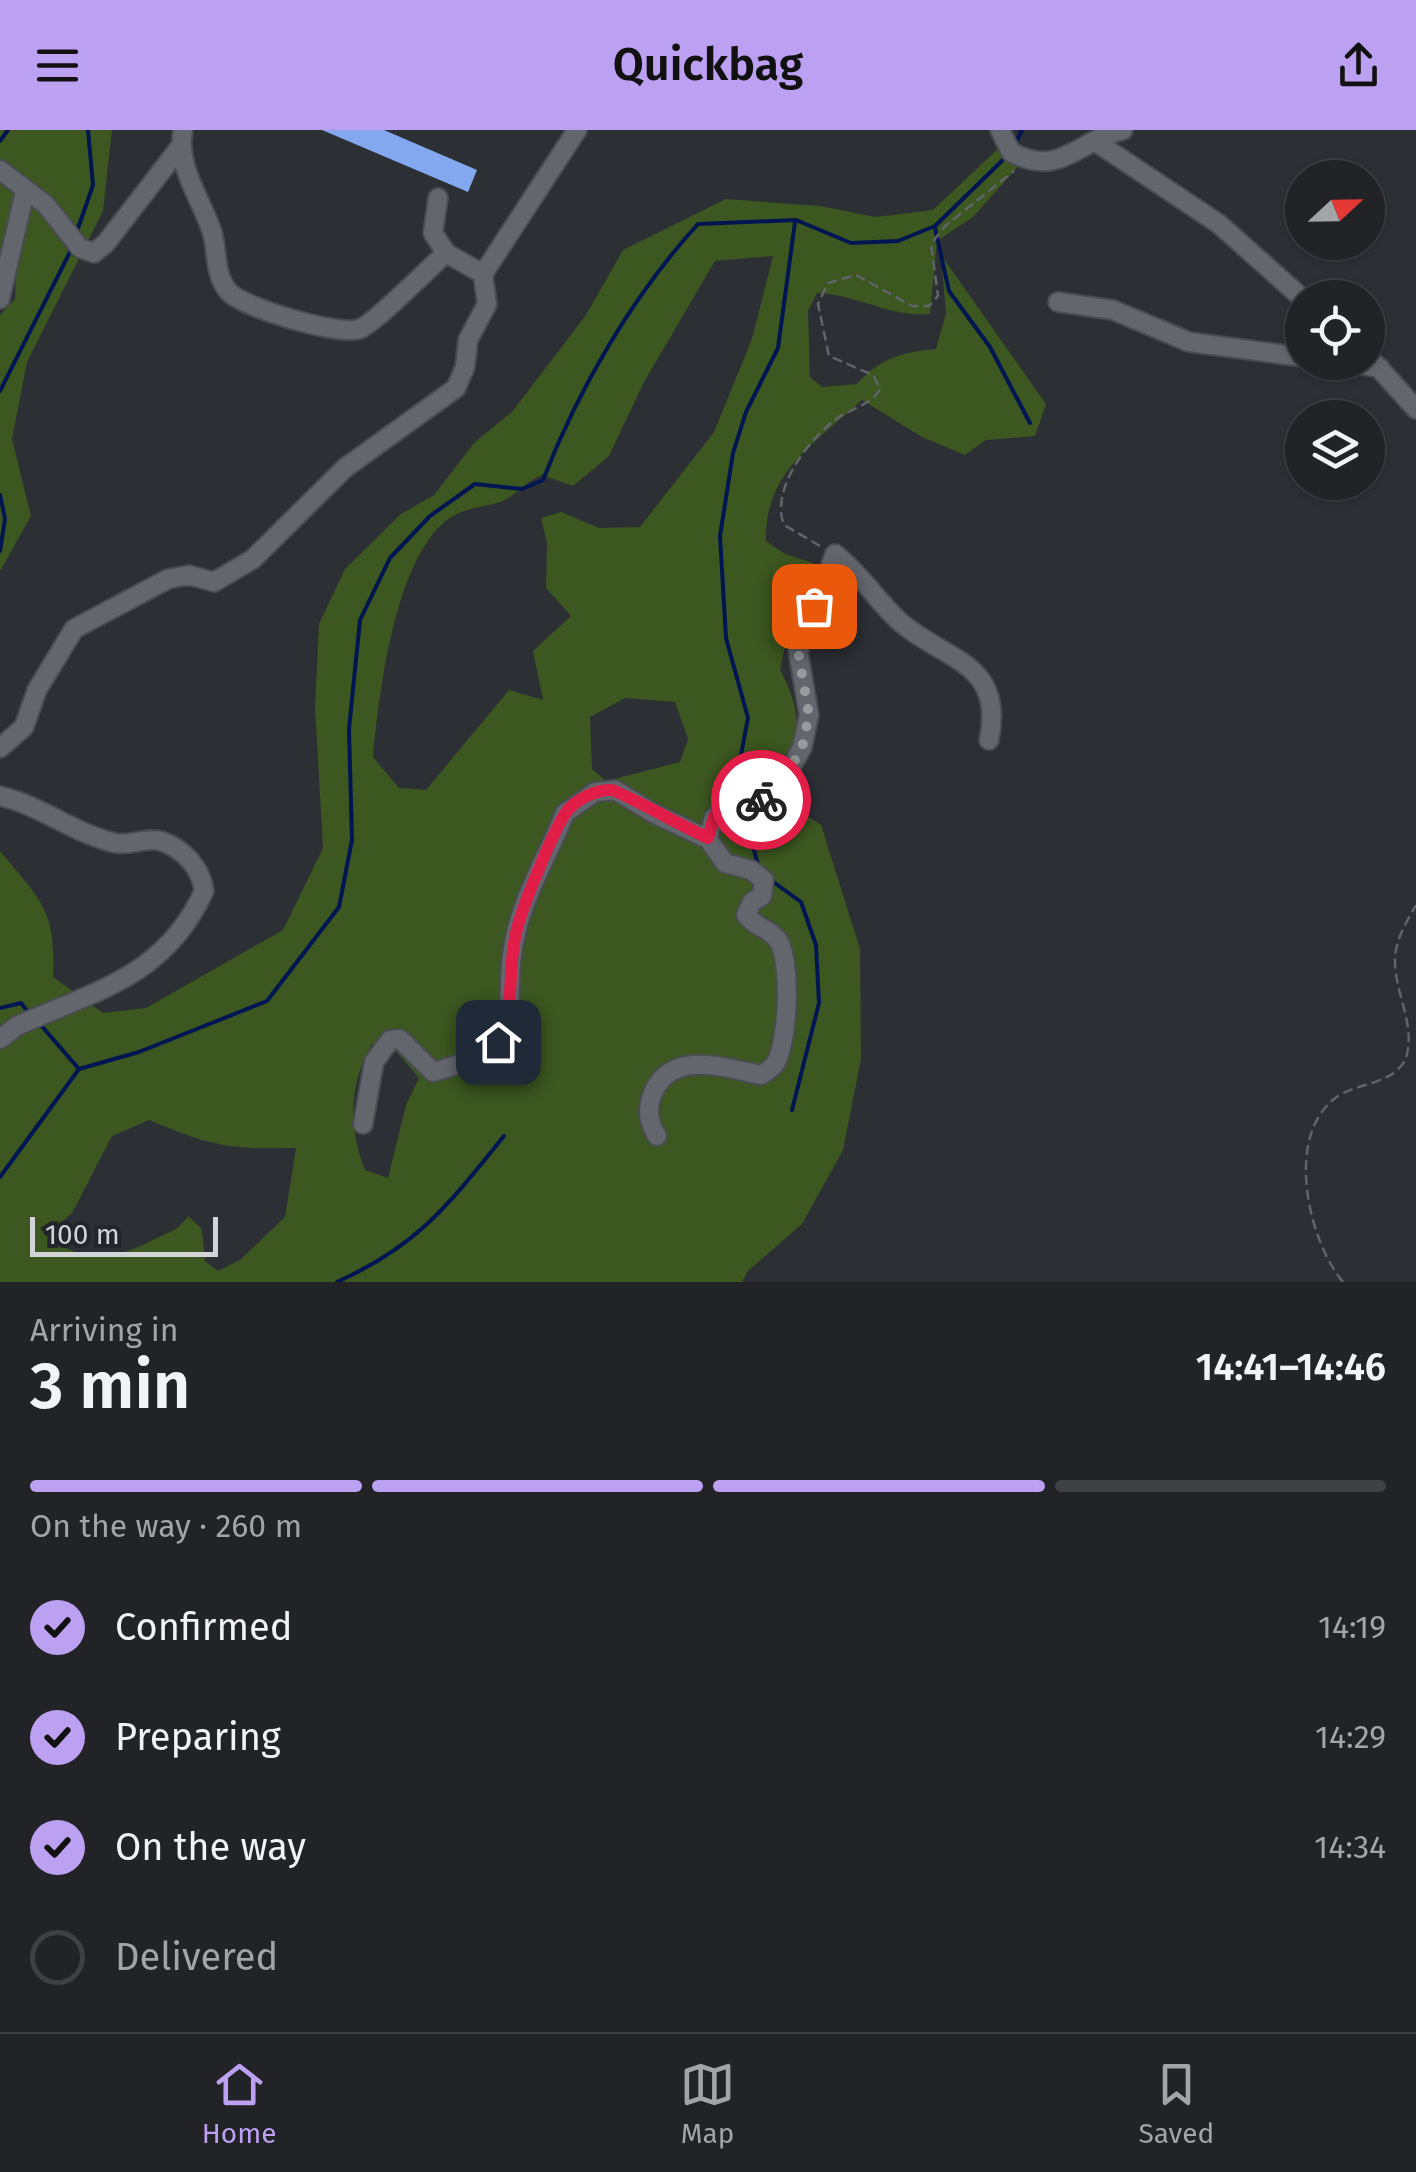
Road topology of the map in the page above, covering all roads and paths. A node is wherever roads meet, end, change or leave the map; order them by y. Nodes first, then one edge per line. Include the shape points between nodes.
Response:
1 (577, 130) edge
2 (1000, 130) edge
3 (1123, 130) edge
4 (181, 138) edge
5 (1096, 142) junction
6 (1027, 161) junction
7 (0, 170) edge
8 (25, 192) junction
9 (438, 198) dead end
10 (446, 253) junction
11 (483, 274) junction
12 (1285, 283) edge
13 (0, 299) edge
14 (1058, 302) dead end
15 (1285, 355) edge
16 (1385, 374) edge
17 (1416, 409) edge
18 (834, 554) junction
19 (989, 740) dead end
20 (0, 748) edge
21 (0, 796) edge
22 (708, 838) junction
23 (1416, 905) edge
24 (0, 1038) edge
25 (363, 1124) dead end
26 (658, 1136) dead end
27 (1339, 1281) edge

1 - 11 street
2 - 6 street via 1010,152
3 - 5 street
4 - 8 street via 94,253 80,248 46,205
4 - 10 street via 213,235 218,272 229,293 247,304 355,331 372,324
5 - 6 street via 1056,160
5 - 12 street via 1219,224
6 - 18 path via 945,226 932,244 938,296 929,306 912,306 856,275 828,283 818,304 829,356 872,375 880,389 816,439 780,496 779,513 790,532
7 - 8 street
8 - 13 street
9 - 10 street via 433,233
10 - 11 street
11 - 20 street via 487,304 468,340 456,388 346,468 253,559 214,582 188,575 168,580 74,629 37,690 24,728
14 - 15 street via 1112,310 1189,342
16 - 17 street
18 - 19 street via 900,623 964,660 989,695
18 - 22 street via 798,651 809,715 802,748 776,792 714,817
21 - 24 street via 116,843 163,842 196,866 204,891 175,942 145,968
22 - 25 street via 615,790 579,801 565,813 517,928 510,1015 498,1042 474,1059 433,1072 400,1039 390,1040 374,1062
22 - 26 street via 725,864 764,880 762,896 746,915 784,952 781,1052 762,1075 716,1062 673,1071 652,1096 648,1113
23 - 27 path via 1394,962 1411,1025 1405,1059 1393,1073 1335,1098 1306,1155 1321,1243

